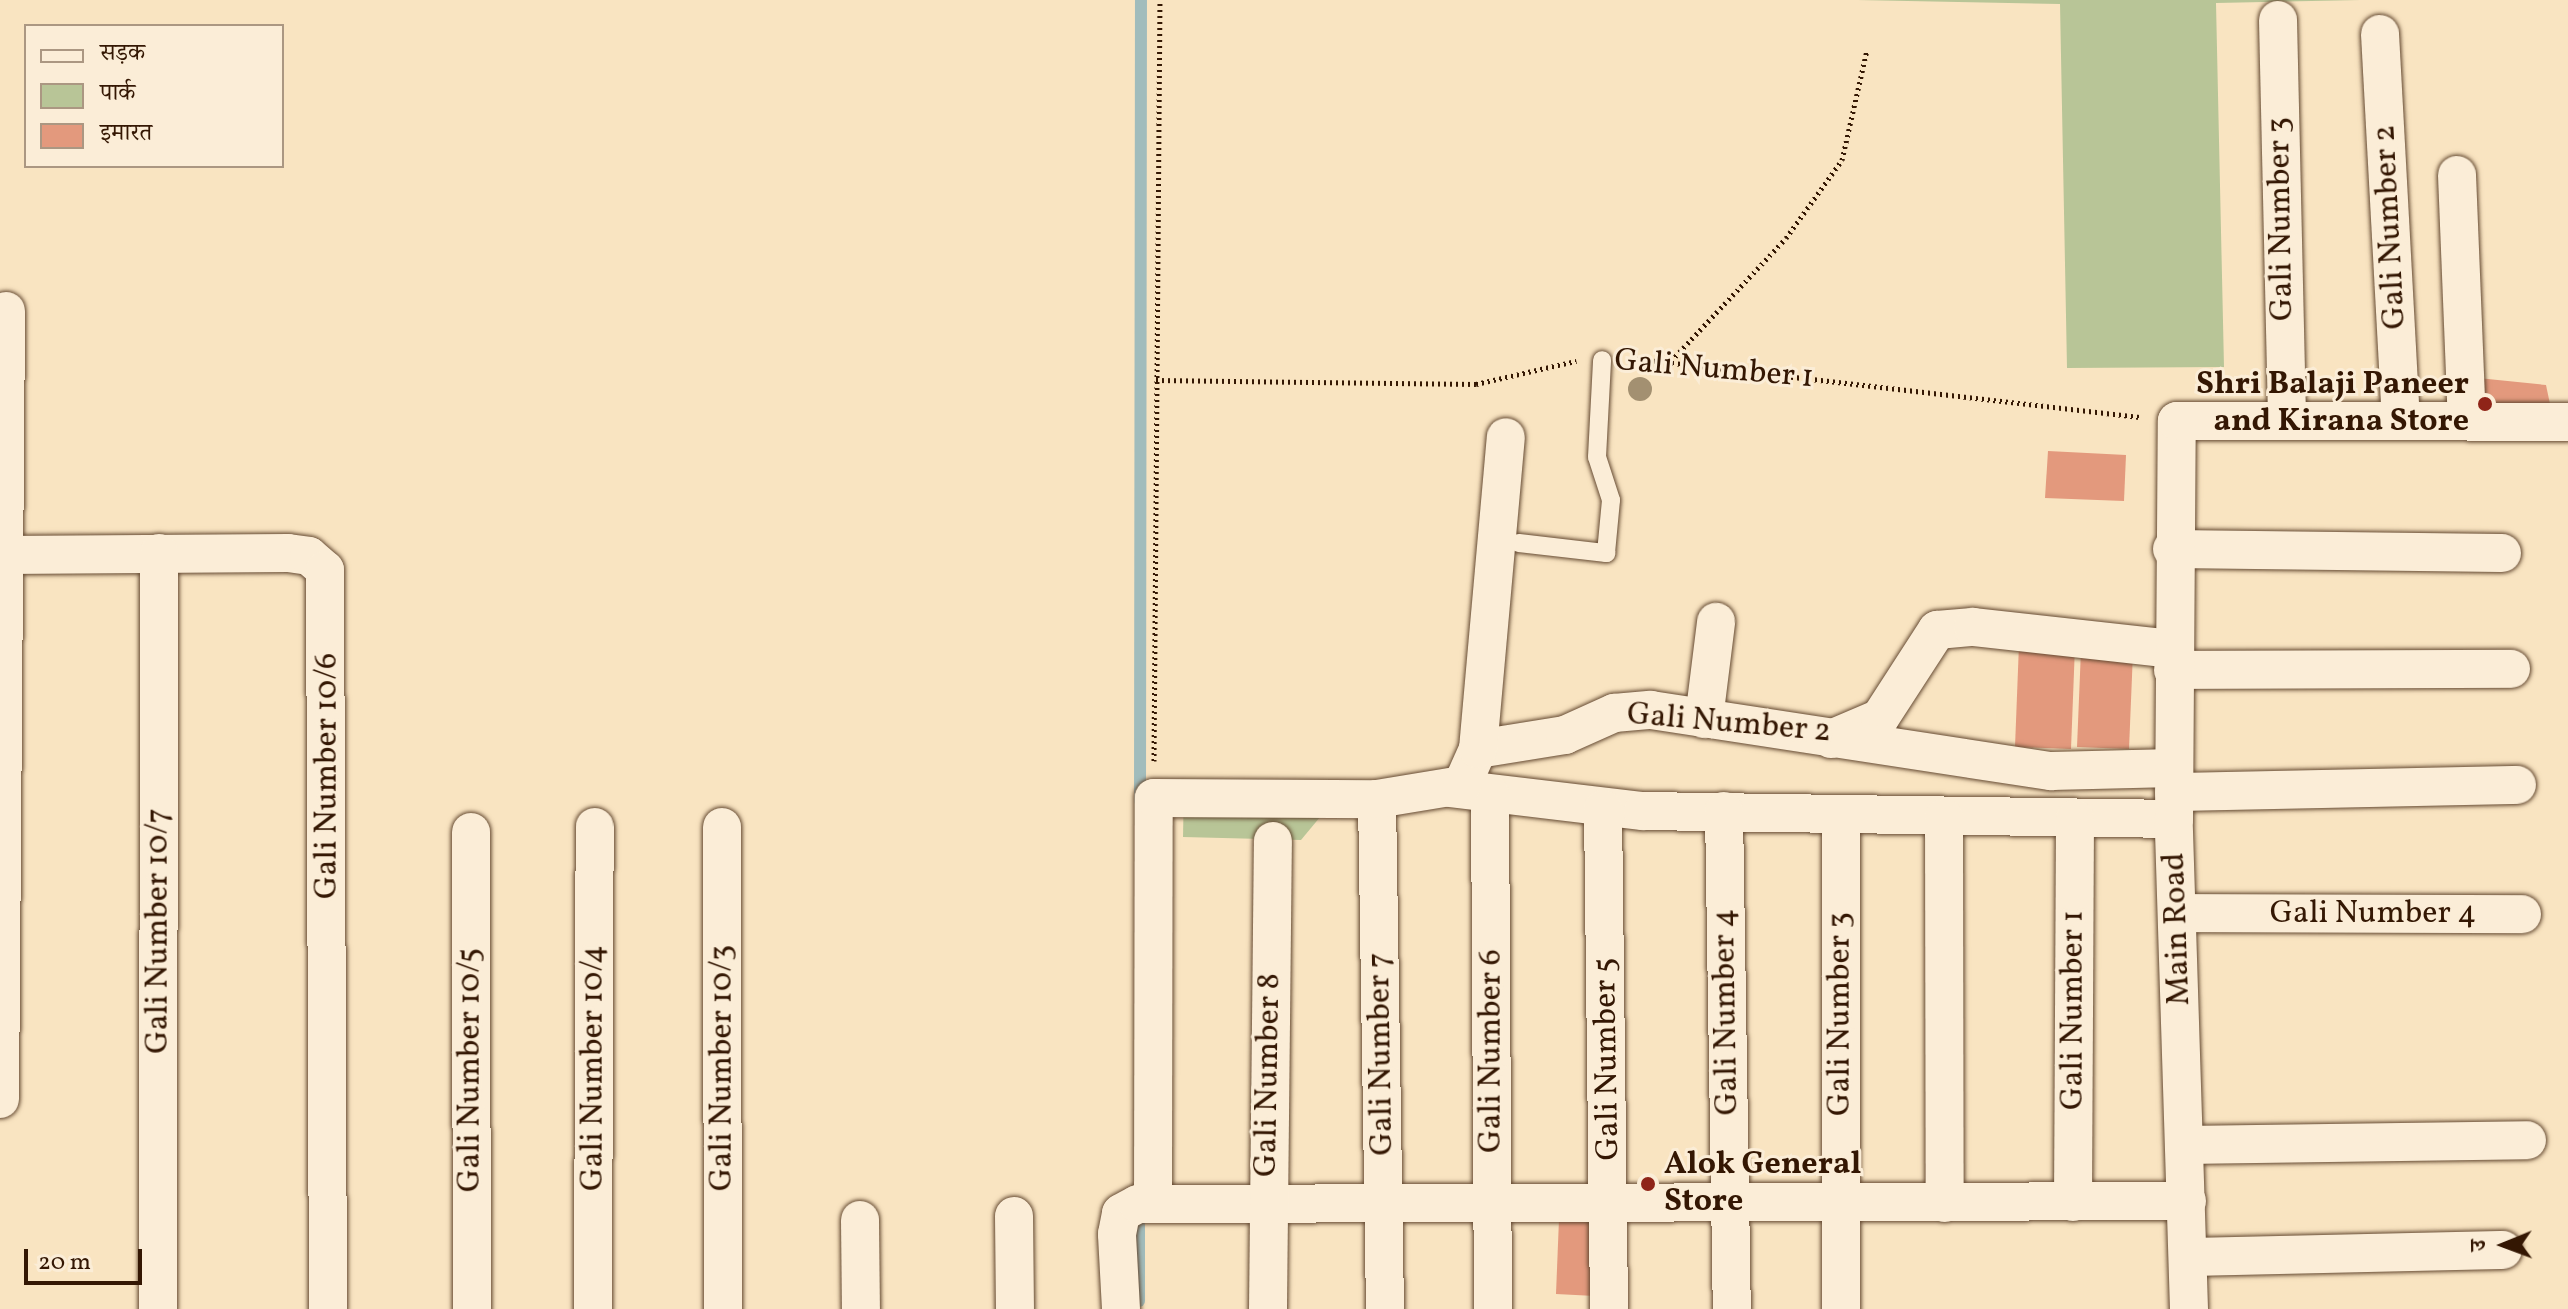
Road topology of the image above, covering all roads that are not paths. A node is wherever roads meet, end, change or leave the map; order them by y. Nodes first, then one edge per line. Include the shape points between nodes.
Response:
1 (2278, 20) dead end
2 (2380, 34) dead end
3 (2457, 175) dead end
4 (6, 311) dead end
5 (1602, 360) road end
6 (3, 375) edge
7 (2287, 418) junction
8 (2401, 420) junction
9 (2467, 421) junction
10 (2568, 422) edge
11 (1506, 437) dead end
12 (3, 541) edge
13 (1519, 543) dead end
14 (2172, 549) junction
15 (159, 553) junction
16 (2502, 553) dead end
17 (1716, 622) dead end
18 (2173, 660) junction
19 (2511, 669) dead end
20 (2, 672) edge
21 (1704, 719) junction
22 (1826, 740) junction
23 (1478, 749) junction
24 (2517, 785) dead end
25 (1449, 788) junction
26 (2174, 793) junction
27 (1490, 794) junction
28 (1377, 799) junction
29 (1, 804) edge
30 (1603, 809) junction
31 (1724, 811) junction
32 (1841, 815) junction
33 (1944, 818) junction
34 (2075, 819) junction
35 (595, 827) dead end
36 (722, 827) dead end
37 (471, 832) dead end
38 (1273, 841) dead end
39 (2177, 913) junction
40 (2522, 914) dead end
41 (1, 942) edge
42 (0, 1080) edge
43 (0, 1099) edge
44 (2527, 1140) dead end
45 (2185, 1145) junction
46 (2187, 1201) junction
47 (1267, 1202) junction
48 (1385, 1202) junction
49 (1492, 1202) junction
50 (2073, 1202) junction
51 (1153, 1203) junction
52 (1945, 1203) junction
53 (1841, 1204) junction
54 (1610, 1206) junction
55 (1730, 1207) junction
56 (1014, 1216) dead end
57 (860, 1220) dead end
58 (2503, 1250) dead end
59 (2188, 1257) junction
60 (158, 1309) edge
61 (328, 1309) edge
62 (472, 1309) edge
63 (593, 1309) edge
64 (723, 1309) edge
65 (861, 1309) edge
66 (1015, 1309) edge
67 (1121, 1309) edge
68 (1268, 1309) edge
69 (1385, 1309) edge
70 (1493, 1309) edge
71 (1609, 1309) edge
72 (1732, 1309) edge
73 (1841, 1309) edge
74 (2189, 1309) edge

1 - 7 street, Gali Number 3
2 - 8 street, Gali Number 2
3 - 9 street
4 - 6 street
5 - 13 lane via 1597,457 1611,500 1606,553
6 - 12 street
7 - 8 street
7 - 14 street, Main Road via 2177,421
8 - 9 street
9 - 10 street
11 - 23 street
12 - 15 street, Gali Number 10/6
12 - 20 street
14 - 16 street
14 - 18 street, Main Road
15 - 60 street, Gali Number 10/7
15 - 61 street, Gali Number 10/6 via 288,553 309,556 325,570
17 - 21 street
18 - 19 street, Gali Number 2
18 - 22 street, Gali Number 2 via 1973,627 1937,630 1880,718
18 - 26 street, Main Road
20 - 29 street
21 - 22 street, Gali Number 2
21 - 23 street, Gali Number 2 via 1629,710 1565,735
22 - 26 street
23 - 25 street via 1467,779
24 - 26 street
25 - 27 street
25 - 28 street
26 - 34 street
26 - 39 street, Main Road
27 - 30 street
27 - 49 street, Gali Number 6
28 - 48 street, Gali Number 7
28 - 51 street via 1154,798
29 - 41 street
30 - 31 street
30 - 54 street, Gali Number 5
31 - 32 street
31 - 55 street, Gali Number 4
32 - 33 street
32 - 53 street, Gali Number 3
33 - 34 street
33 - 52 street
34 - 50 street, Gali Number 1
35 - 63 street, Gali Number 10/4
36 - 64 street, Gali Number 10/3
37 - 62 street, Gali Number 10/5
38 - 47 street, Gali Number 8
39 - 40 street, Gali Number 4
39 - 45 street, Main Road
41 - 42 street
42 - 43 street
44 - 45 street
45 - 46 street, Main Road
46 - 50 street
46 - 59 street, Main Road
47 - 48 street
47 - 51 street
47 - 68 street, Gali Number 8
48 - 49 street
48 - 69 street, Gali Number 7
49 - 54 street
49 - 70 street, Gali Number 6
50 - 52 street
51 - 67 street via 1121,1213
52 - 53 street
53 - 55 street
53 - 73 street, Gali Number 3
54 - 55 street
54 - 71 street, Gali Number 5
55 - 72 street, Gali Number 4
56 - 66 street
57 - 65 street
58 - 59 street
59 - 74 street, Main Road

